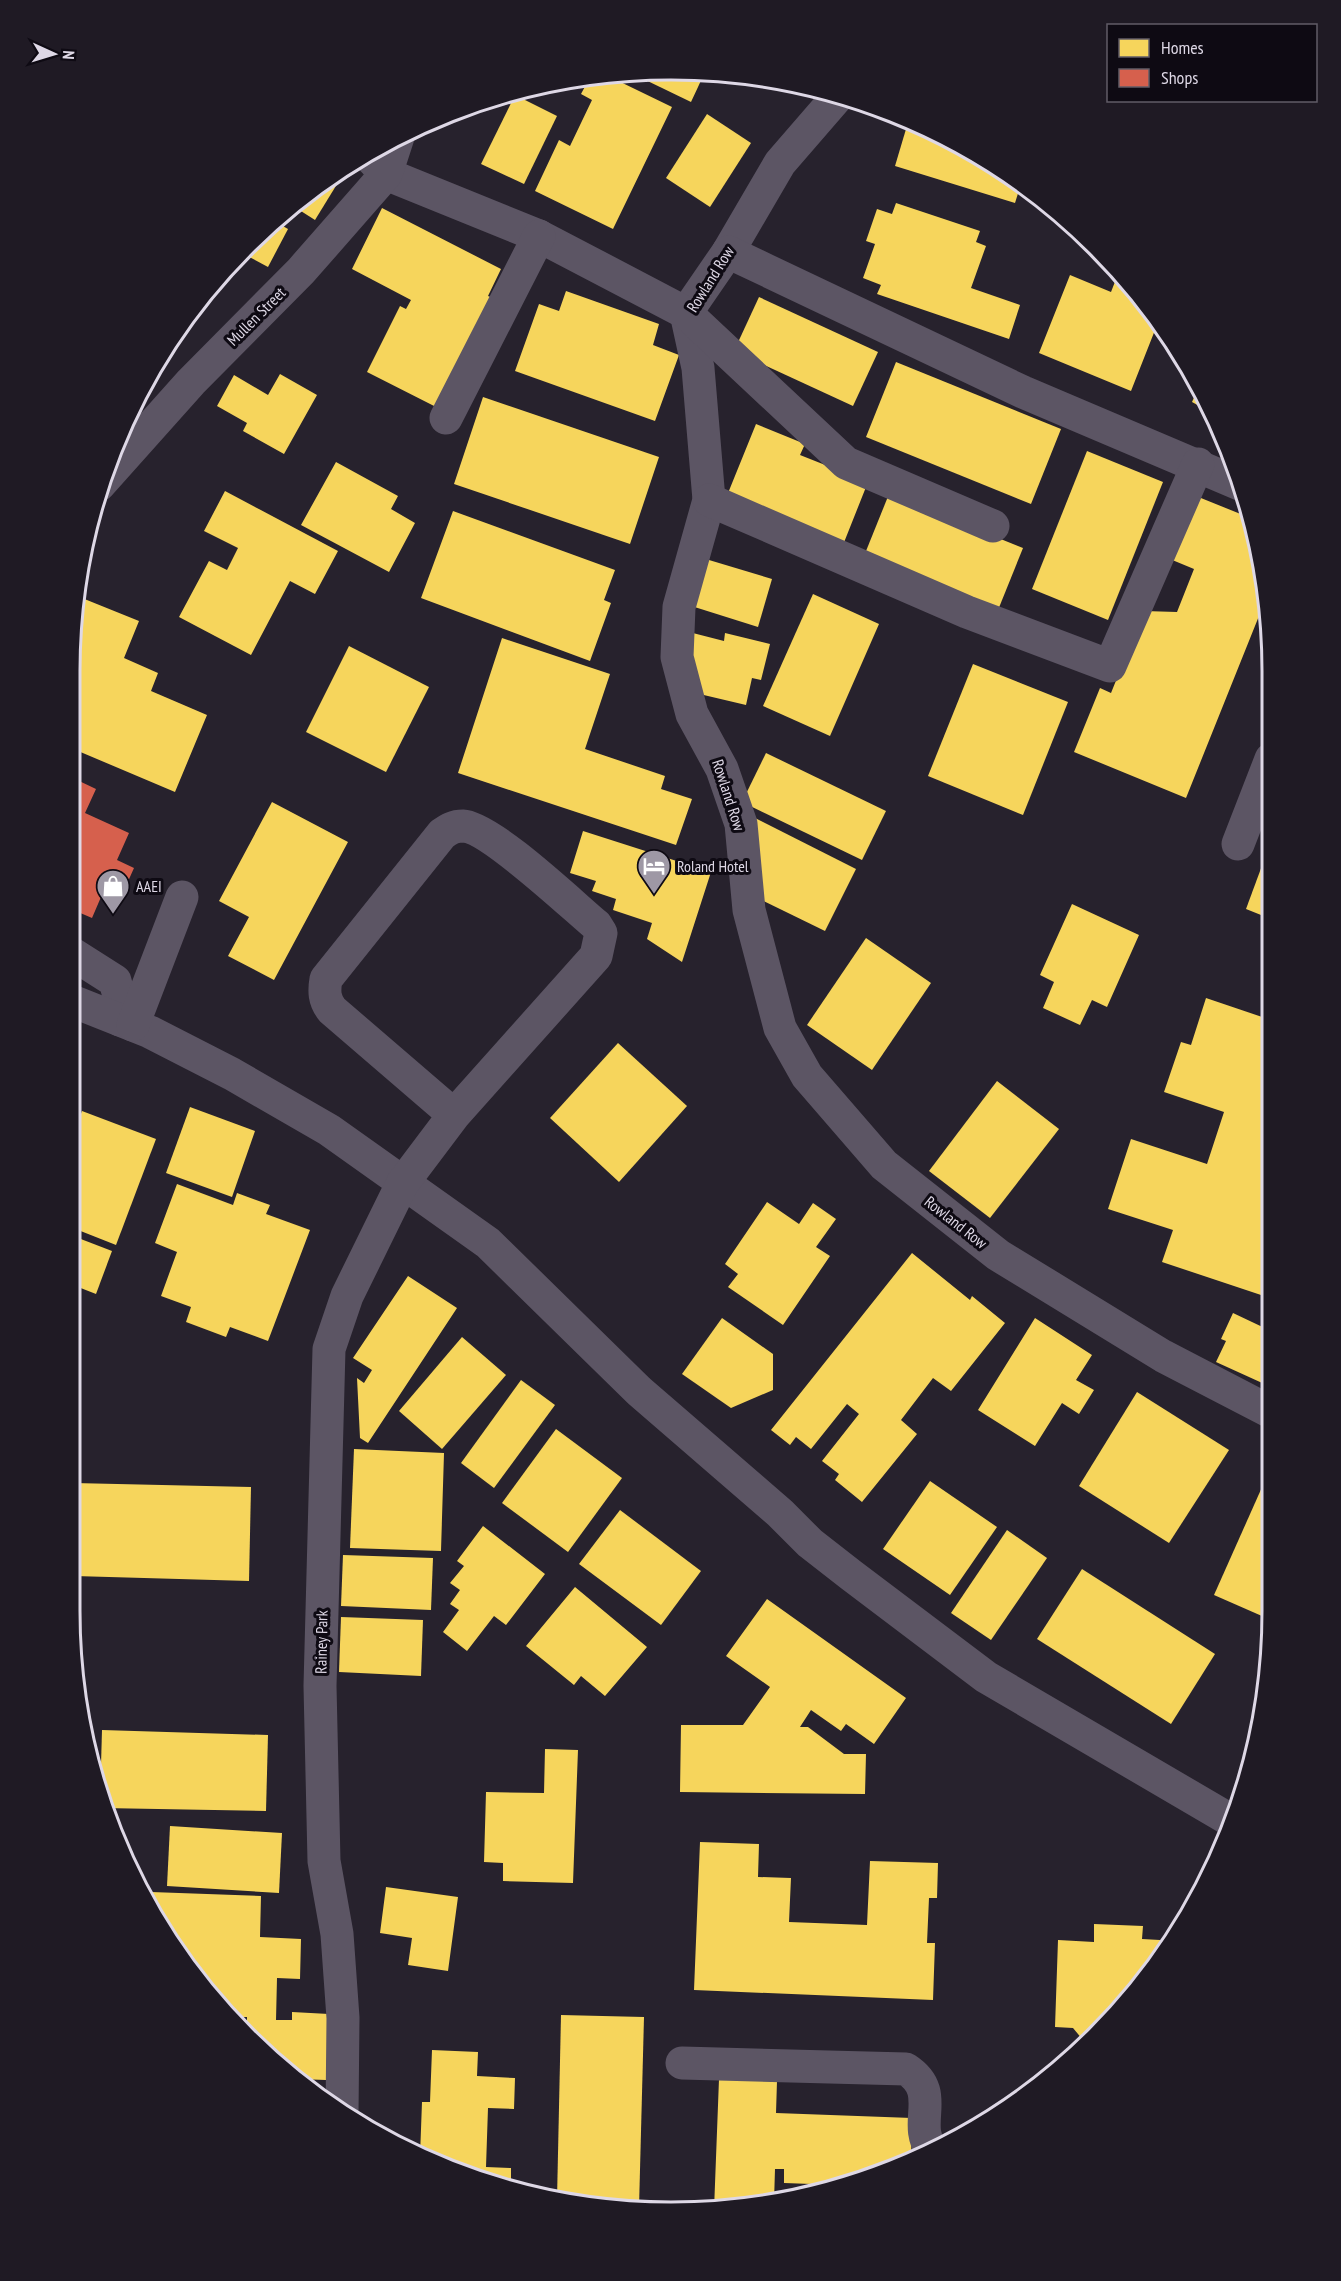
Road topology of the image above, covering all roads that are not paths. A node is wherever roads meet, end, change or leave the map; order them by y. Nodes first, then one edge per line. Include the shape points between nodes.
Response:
1 (832, 103) edge
2 (376, 164) edge
3 (539, 236) junction
4 (728, 252) junction
5 (686, 313) junction
6 (446, 418) dead end
7 (1198, 464) junction
8 (116, 465) edge
9 (1229, 479) edge
10 (709, 500) junction
11 (993, 526) dead end
12 (1262, 782) edge
13 (1238, 844) dead end
14 (182, 897) dead end
15 (80, 958) edge
16 (80, 1004) edge
17 (127, 1023) junction
18 (454, 1115) junction
19 (402, 1184) junction
20 (1262, 1407) edge
21 (1224, 1816) edge
22 (682, 2062) dead end
23 (342, 2102) edge
24 (928, 2143) edge

1 - 4 street, Rowland Row via 780,163
2 - 3 street
2 - 8 street, Mullen Street via 300,271 191,382
3 - 5 street
3 - 6 street
4 - 5 street, Rowland Row
4 - 7 street via 1023,392
5 - 10 street, Rowland Row via 698,368
5 - 11 street via 846,463
7 - 9 street
7 - 10 street via 1110,666 967,612
10 - 20 street, Rowland Row via 679,607 677,657 692,714 723,769 741,824 749,910 780,1028 807,1076 884,1165 998,1255 1163,1356
12 - 13 street
14 - 17 street
15 - 17 street via 115,981
16 - 17 street
17 - 19 street via 232,1074 329,1130
18 - 18 street, Rainey Park via 596,956 601,933 503,847 480,831 464,826 450,827 442,834 326,979 324,989 332,1010
18 - 19 street, Rainey Park
19 - 21 street via 488,1243 639,1391 851,1575 986,1677
19 - 23 street, Rainey Park via 336,1322 328,1359 320,1686 324,1861 337,1934 343,2018
22 - 24 street via 906,2069 919,2077 925,2088

